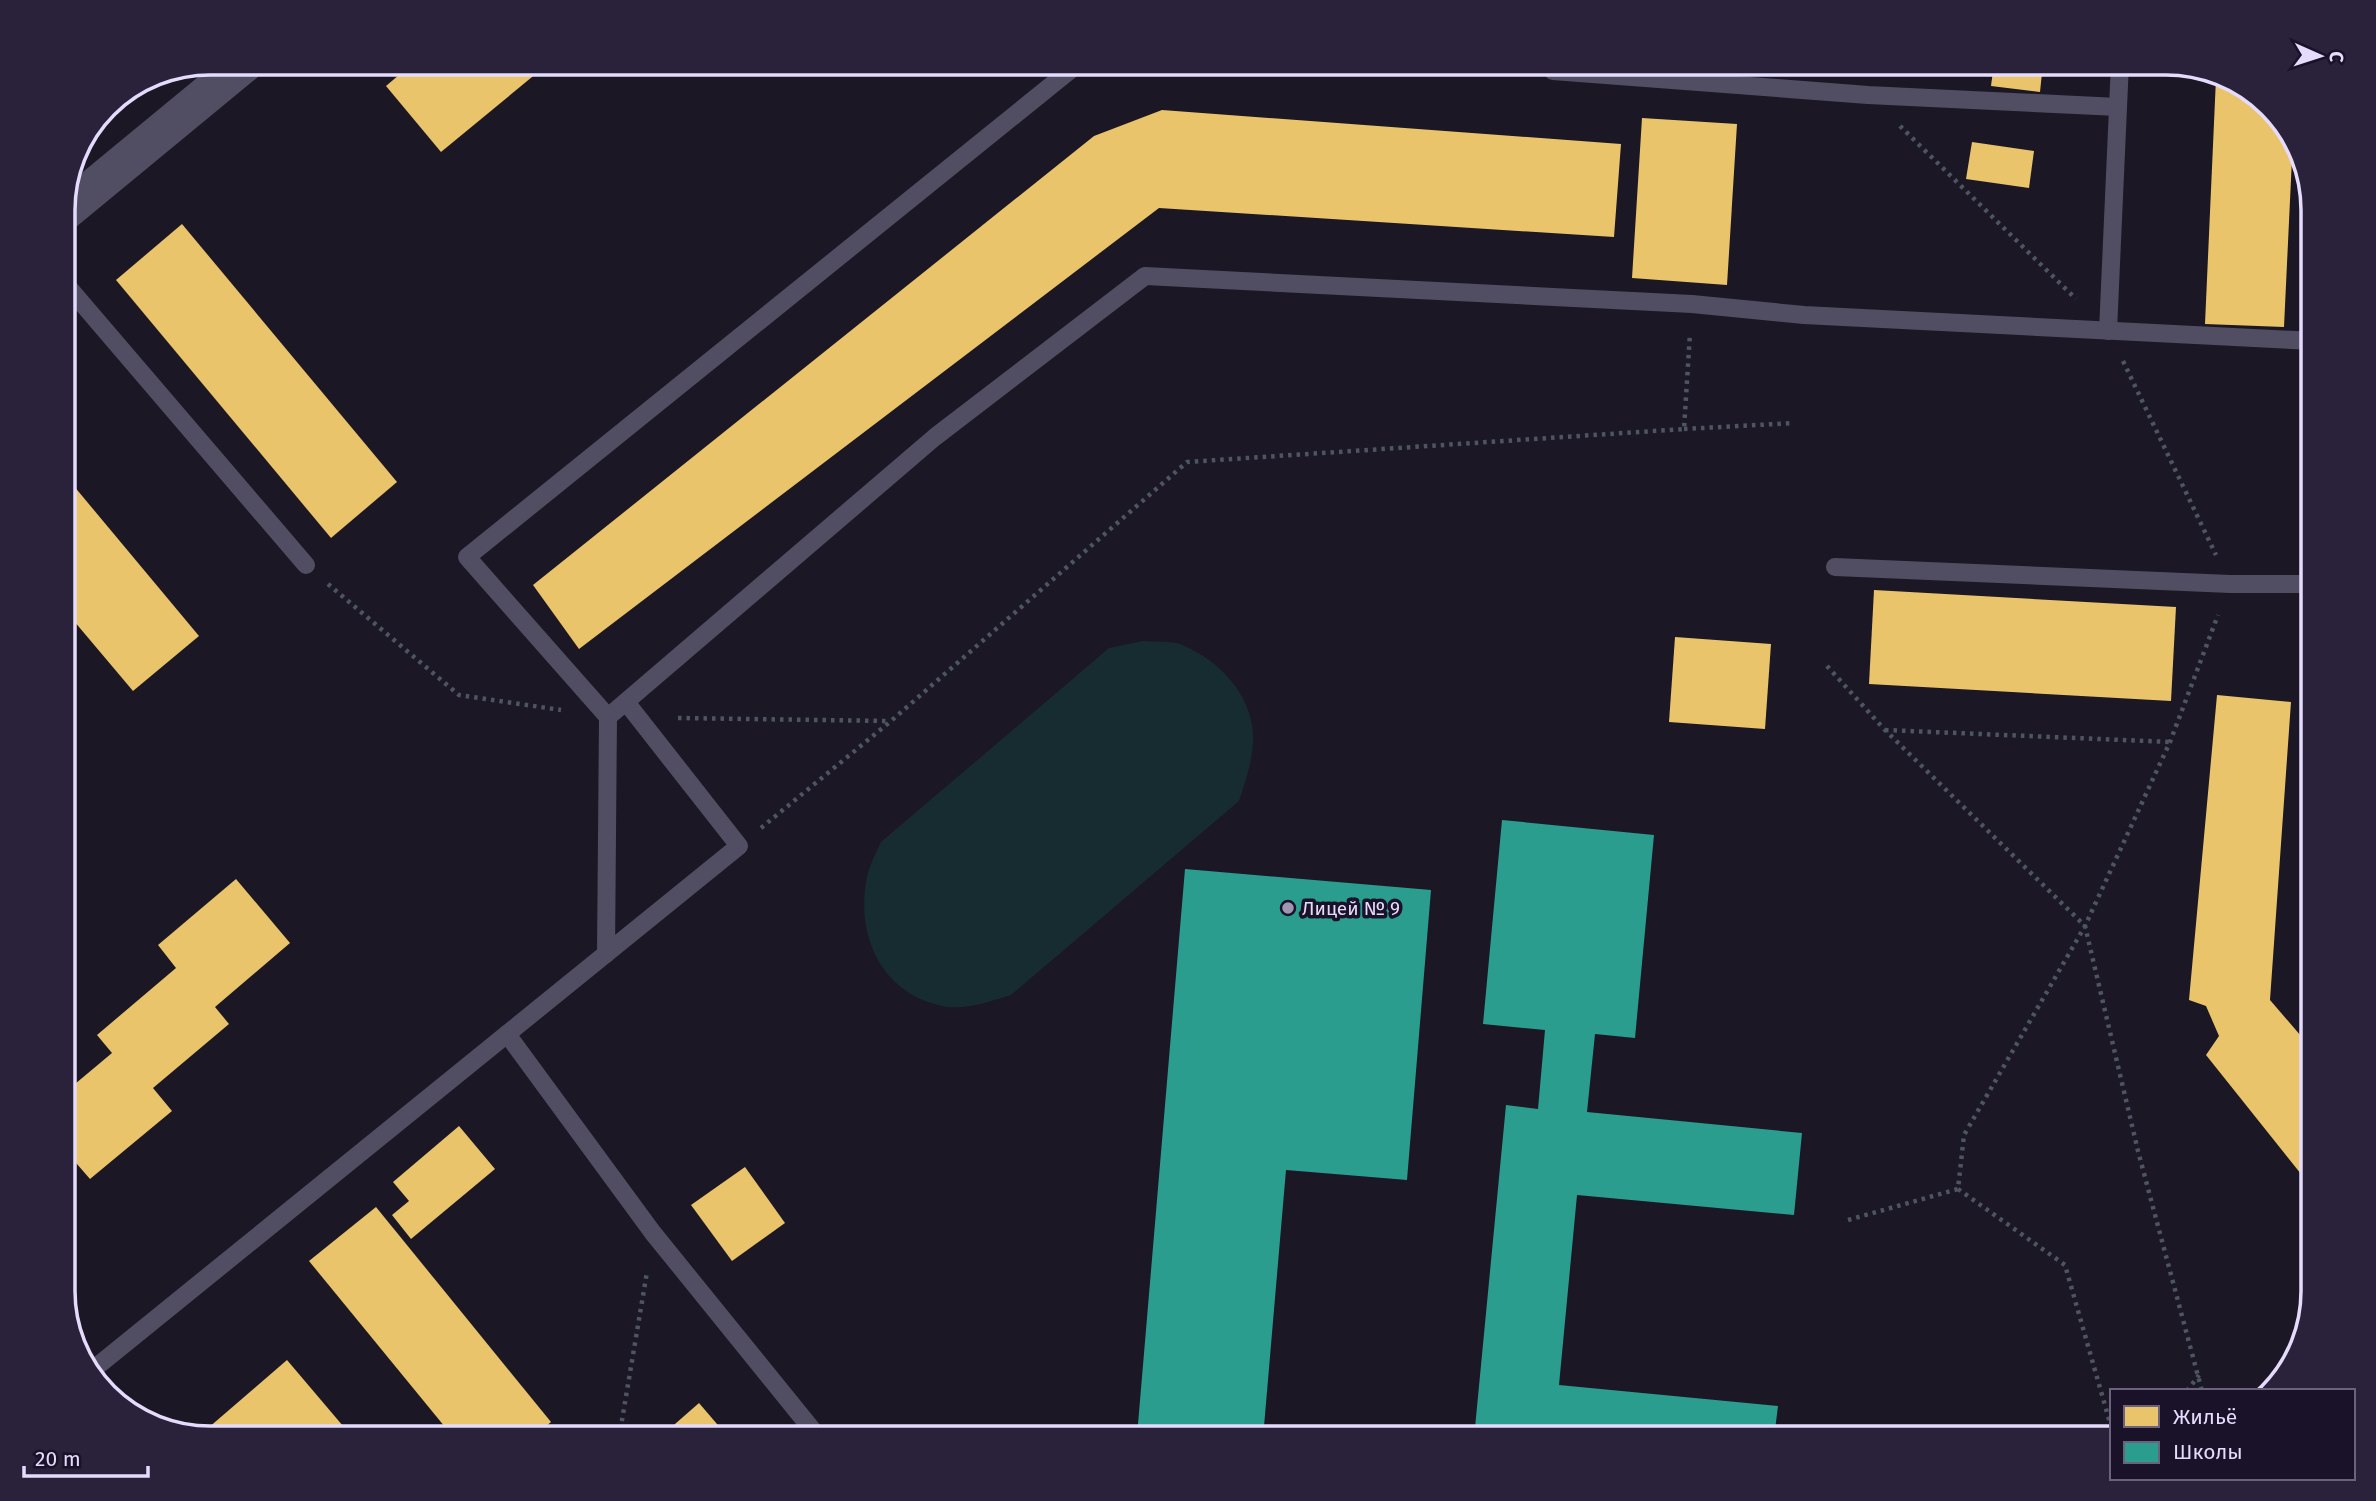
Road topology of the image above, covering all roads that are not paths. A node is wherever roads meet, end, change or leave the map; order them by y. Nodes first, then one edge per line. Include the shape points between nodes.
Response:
1 (230, 75) edge
2 (1064, 75) edge
3 (1606, 75) edge
4 (2119, 75) edge
5 (2118, 107) junction
6 (76, 202) edge
7 (76, 296) edge
8 (2108, 331) junction
9 (2300, 340) edge
10 (306, 565) dead end
11 (1835, 567) dead end
12 (2300, 584) edge
13 (626, 702) junction
14 (608, 717) junction
15 (606, 954) junction
16 (507, 1034) junction
17 (98, 1366) edge
18 (810, 1426) edge

1 - 6 street
2 - 14 lane via 467,557
3 - 5 lane via 1868,95
4 - 5 lane
5 - 8 lane
7 - 10 lane
8 - 9 lane
8 - 13 lane via 1145,275 935,437
11 - 12 lane
13 - 14 lane
13 - 15 lane via 739,846
14 - 15 lane
15 - 16 lane
16 - 17 lane
16 - 18 lane via 653,1233

